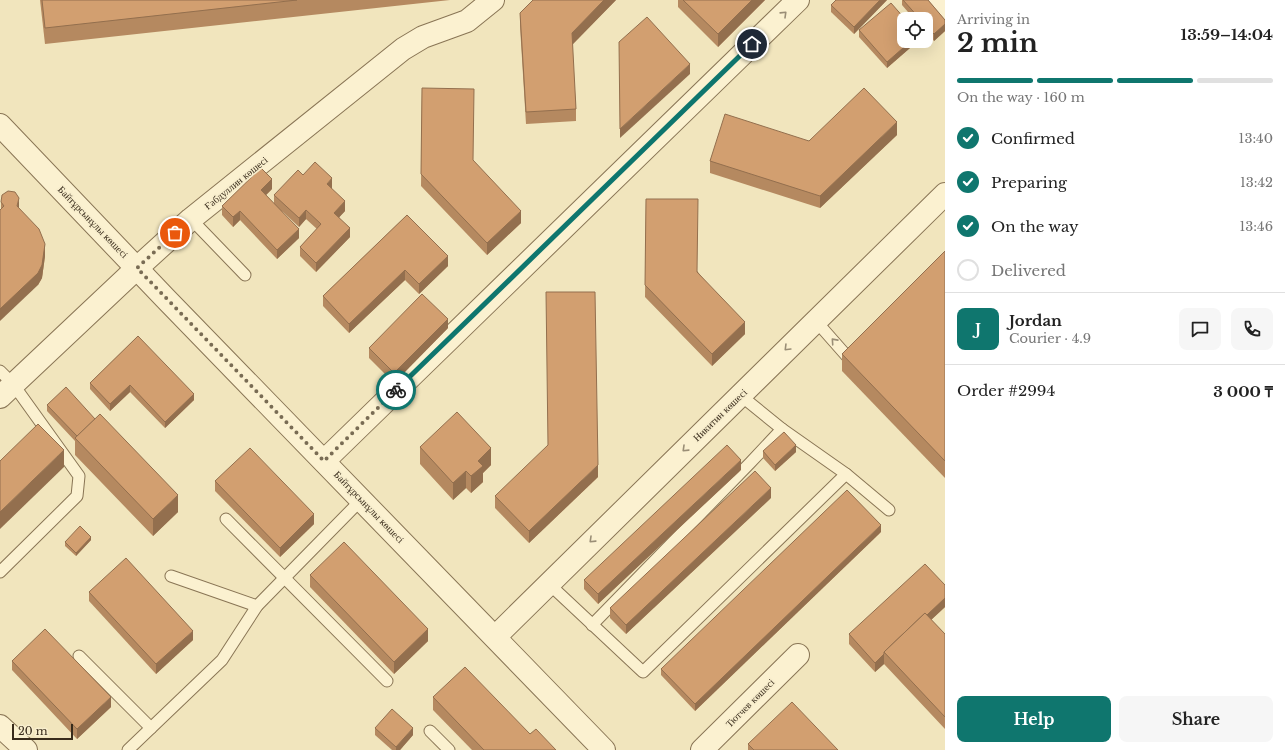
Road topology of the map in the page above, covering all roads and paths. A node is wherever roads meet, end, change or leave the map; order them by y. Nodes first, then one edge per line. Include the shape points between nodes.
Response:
1 (492, 0) edge
2 (798, 0) edge
3 (935, 0) edge
4 (945, 11) edge
5 (0, 125) edge
6 (945, 194) edge
7 (191, 219) junction
8 (137, 268) junction
9 (245, 275) dead end
10 (815, 320) junction
11 (852, 362) edge
12 (4, 384) edge
13 (740, 395) junction
14 (782, 428) junction
15 (324, 461) junction
16 (846, 474) junction
17 (362, 499) junction
18 (889, 510) dead end
19 (226, 519) dead end
20 (0, 572) edge
21 (171, 576) dead end
22 (285, 577) junction
23 (548, 583) junction
24 (257, 606) junction
25 (592, 625) junction
26 (495, 636) junction
27 (798, 655) dead end
28 (79, 656) dead end
29 (387, 681) dead end
30 (0, 726) edge
31 (151, 728) junction
32 (430, 731) dead end
33 (26, 750) edge
34 (128, 750) edge
35 (449, 750) edge
36 (604, 750) edge
37 (702, 750) edge

1 - 7 street, Ғабдуллин көшесі via 467,21 423,37 403,49
15 -> 2 street
3 - 4 street
5 - 8 street, Байтұрсынұлы көшесі
6 - 10 street, Никитин көшесі
7 - 8 street, Ғабдуллин көшесі
7 - 9 lane
8 - 12 street, Ғабдуллин көшесі
8 - 15 street, Байтұрсынұлы көшесі
11 -> 10 lane
10 -> 13 street, Никитин көшесі
12 - 20 lane via 79,476 77,496
13 - 14 lane
13 -> 23 street, Никитин көшесі
14 - 16 lane
14 - 25 lane
15 - 17 street, Байтұрсынұлы көшесі
16 - 18 lane
16 - 25 lane via 643,672
17 - 22 lane
17 - 26 street, Байтұрсынұлы көшесі
19 - 22 lane
21 - 24 lane
22 - 24 lane
22 - 29 lane
23 - 25 lane
23 - 26 street, Никитин көшесі
24 - 31 lane via 222,660
26 - 36 street, Байтұрсынұлы көшесі
27 - 37 street, Тютчев көшесі
28 - 31 lane
30 - 33 street
31 - 34 lane
32 - 35 lane

